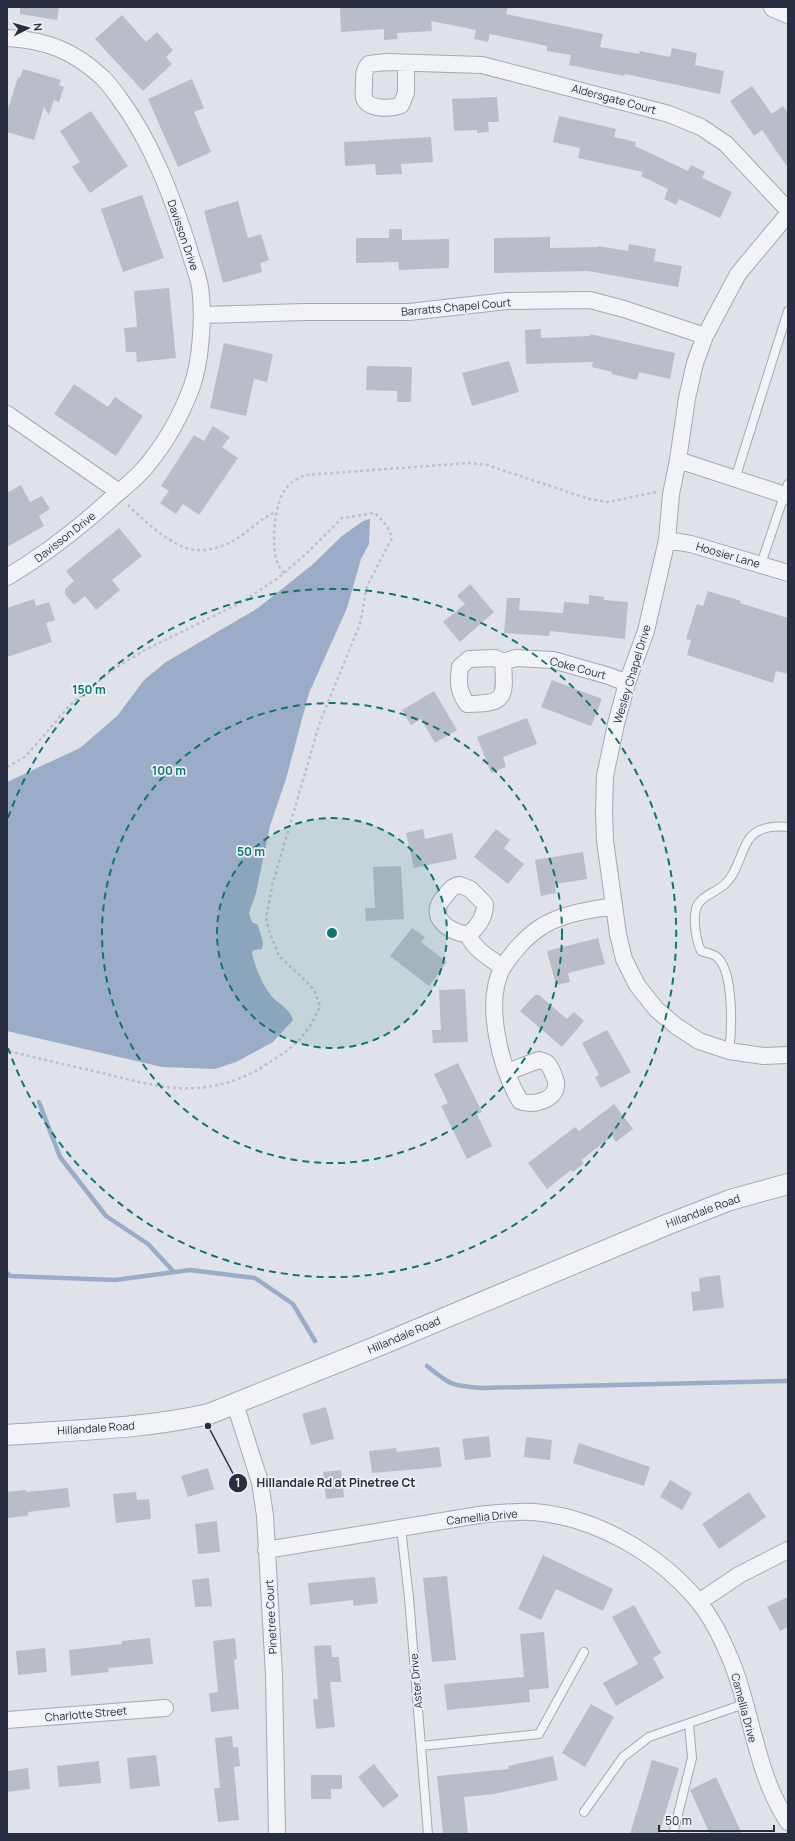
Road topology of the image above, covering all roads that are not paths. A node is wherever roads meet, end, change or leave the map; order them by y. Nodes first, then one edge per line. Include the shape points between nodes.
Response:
1 (774, 7) edge
2 (788, 13) edge
3 (7, 38) edge
4 (406, 64) dead end
5 (788, 210) edge
6 (788, 214) edge
7 (788, 311) edge
8 (202, 315) junction
9 (705, 336) junction
10 (7, 414) edge
11 (678, 460) junction
12 (735, 479) junction
13 (119, 492) junction
14 (787, 492) edge
15 (667, 540) junction
16 (761, 564) junction
17 (788, 573) edge
18 (7, 578) edge
19 (504, 662) dead end
20 (627, 684) junction
21 (788, 827) edge
22 (613, 906) junction
23 (468, 935) dead end
24 (503, 967) junction
25 (729, 1051) junction
26 (788, 1055) edge
27 (507, 1072) dead end
28 (788, 1184) edge
29 (236, 1404) junction
30 (7, 1434) edge
31 (401, 1528) junction
32 (266, 1550) junction
33 (788, 1550) edge
34 (699, 1602) junction
35 (584, 1652) dead end
36 (744, 1704) junction
37 (165, 1708) dead end
38 (7, 1720) edge
39 (689, 1724) junction
40 (421, 1746) junction
41 (584, 1812) dead end
42 (788, 1822) edge
43 (277, 1834) edge
44 (428, 1834) edge
45 (673, 1834) edge

1 - 2 street
3 - 8 street, Davisson Drive via 40,41 76,57 104,79 133,116 165,183 183,231 200,286
4 - 5 street, Aldersgate Court via 482,65 669,114 701,127 726,144
6 - 9 street, Wesley Chapel Drive via 738,274
7 - 12 lane
8 - 9 street, Barratts Chapel Court via 409,312 507,301 590,300
8 - 13 street, Davisson Drive via 192,386 165,440 149,463
9 - 11 street, Wesley Chapel Drive via 695,363 687,398
10 - 13 street
11 - 12 street
11 - 15 street, Wesley Chapel Drive via 671,494
12 - 14 street
13 - 18 street, Davisson Drive via 66,539
14 - 16 lane
15 - 16 street, Hoosier Lane via 691,544
15 - 20 street, Wesley Chapel Drive via 650,617
16 - 17 street, Hoosier Lane
19 - 20 street, Coke Court via 516,658 553,660 609,676
20 - 22 street, Wesley Chapel Drive via 605,776 605,840
21 - 25 lane via 772,826 755,833 747,843 737,869 726,884 702,899 696,908 696,941 701,951 717,957 725,969 731,1004
22 - 24 street via 581,911 538,929 521,944
22 - 25 street, Wesley Chapel Drive via 624,959 637,985 656,1009 699,1041
23 - 24 street via 478,949
24 - 27 street via 497,981 494,1002 495,1024
25 - 26 street, Wesley Chapel Drive via 764,1056
28 - 29 street, Hillandale Road via 730,1200 666,1224
29 - 30 street, Hillandale Road via 182,1420 134,1426
29 - 32 street, Pinetree Court via 260,1482
31 - 32 street, Camellia Drive
31 - 34 street, Camellia Drive via 508,1512 535,1512 563,1518 593,1526 645,1553 671,1573
31 - 40 lane, Aster Drive
32 - 43 street, Pinetree Court via 274,1675
33 - 34 street via 739,1575
34 - 36 street, Camellia Drive via 721,1638 734,1669
35 - 40 lane via 539,1734
36 - 39 lane
36 - 42 street, Camellia Drive via 766,1779
37 - 38 street, Charlotte Street
39 - 41 lane via 649,1737 623,1757
39 - 45 lane via 692,1758
40 - 44 lane, Aster Drive

